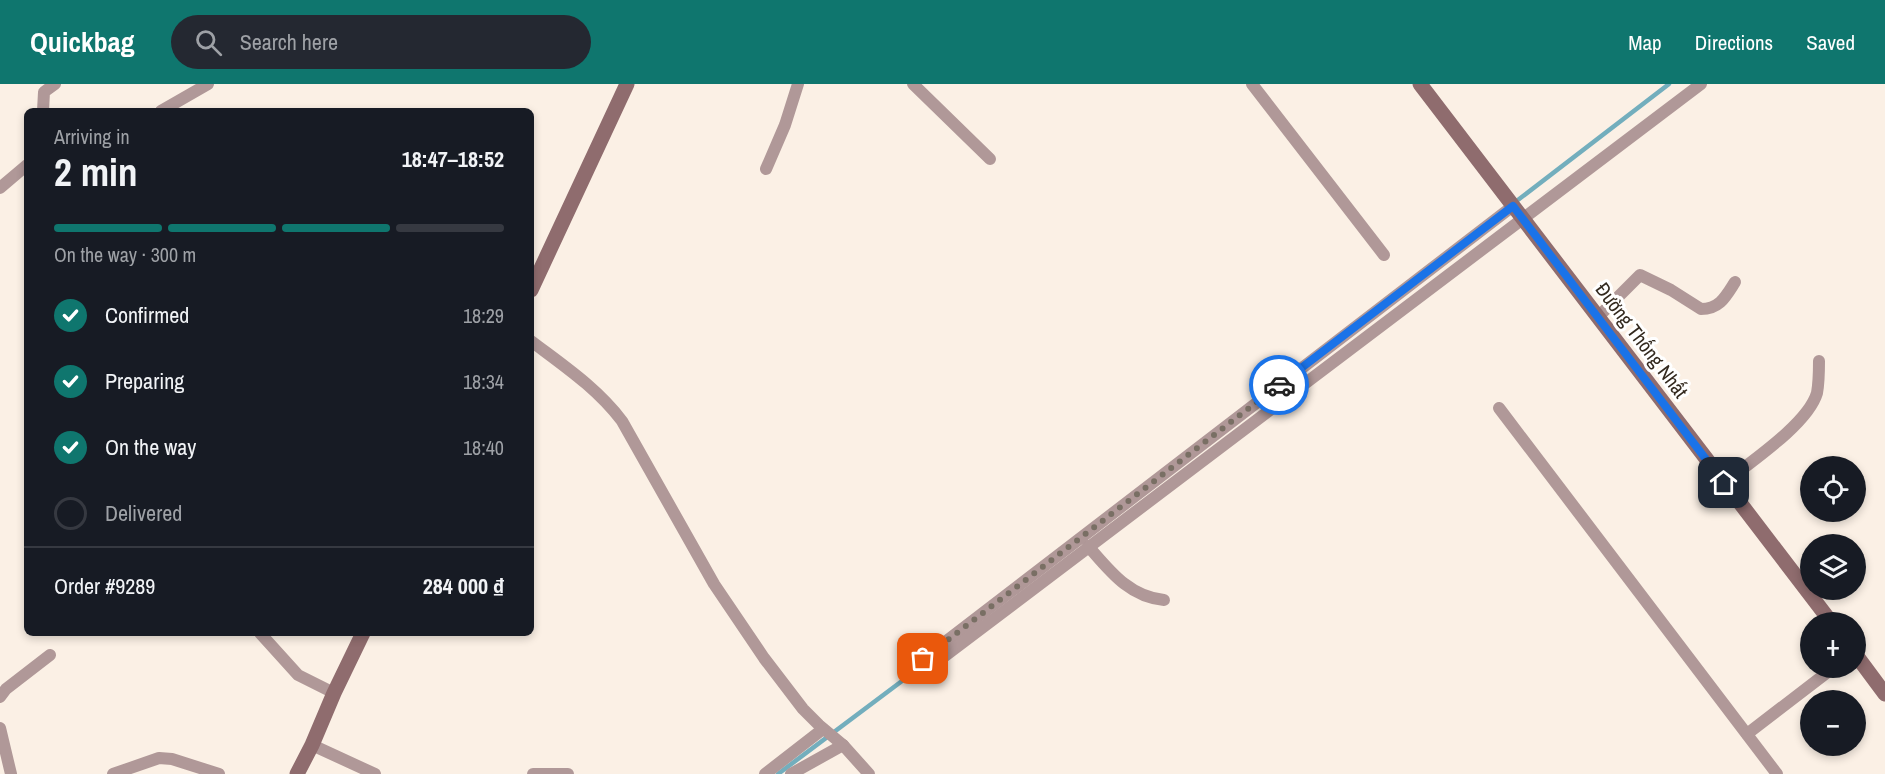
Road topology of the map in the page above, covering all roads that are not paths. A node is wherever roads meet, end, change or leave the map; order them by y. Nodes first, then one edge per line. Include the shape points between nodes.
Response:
1 (55, 84) edge
2 (208, 84) edge
3 (627, 84) edge
4 (798, 84) edge
5 (913, 84) edge
6 (1252, 84) edge
7 (1420, 84) edge
8 (1701, 84) edge
9 (43, 108) edge
10 (167, 108) edge
11 (990, 159) dead end
12 (24, 168) edge
13 (766, 169) dead end
14 (0, 188) edge
15 (1518, 213) junction
16 (1384, 255) dead end
17 (1735, 282) dead end
18 (534, 284) edge
19 (1598, 317) junction
20 (534, 343) edge
21 (1819, 361) dead end
22 (1499, 408) dead end
23 (1724, 483) junction
24 (1088, 546) junction
25 (1164, 600) dead end
26 (1823, 612) edge
27 (263, 636) edge
28 (362, 636) edge
29 (50, 655) dead end
30 (1866, 668) edge
31 (1820, 678) edge
32 (334, 693) junction
33 (1885, 694) edge
34 (0, 697) edge
35 (0, 728) edge
36 (824, 730) junction
37 (1747, 734) junction
38 (840, 742) junction
39 (312, 745) junction
40 (7, 767) edge
41 (113, 774) edge
42 (219, 774) edge
43 (297, 774) edge
44 (375, 774) edge
45 (532, 774) edge
46 (568, 774) edge
47 (765, 774) edge
48 (791, 774) edge
49 (869, 774) edge
50 (1777, 774) edge

1 - 9 street via 44,92
2 - 10 street
3 - 18 street
4 - 13 street
5 - 11 street
6 - 16 street
7 - 15 street, Đường Thống Nhất
8 - 15 street
12 - 14 street
15 - 19 street, Đường Thống Nhất
15 - 24 street via 1385,322
15 - 24 street via 926,664
17 - 19 street via 1722,302 1701,309 1640,275
19 - 23 street, Đường Thống Nhất
20 - 36 street via 608,402 726,604 803,709
21 - 23 street via 1816,396 1804,415
22 - 37 street
23 - 26 street, Đường Thống Nhất
24 - 25 street via 1122,583 1148,597
27 - 32 street via 298,675
28 - 32 street
29 - 34 street
30 - 33 street
31 - 37 street
32 - 39 street
35 - 40 street
36 - 38 street
36 - 47 street
37 - 50 street
38 - 48 street
38 - 49 street
39 - 43 street
39 - 44 street
41 - 42 street via 159,758
45 - 46 street

